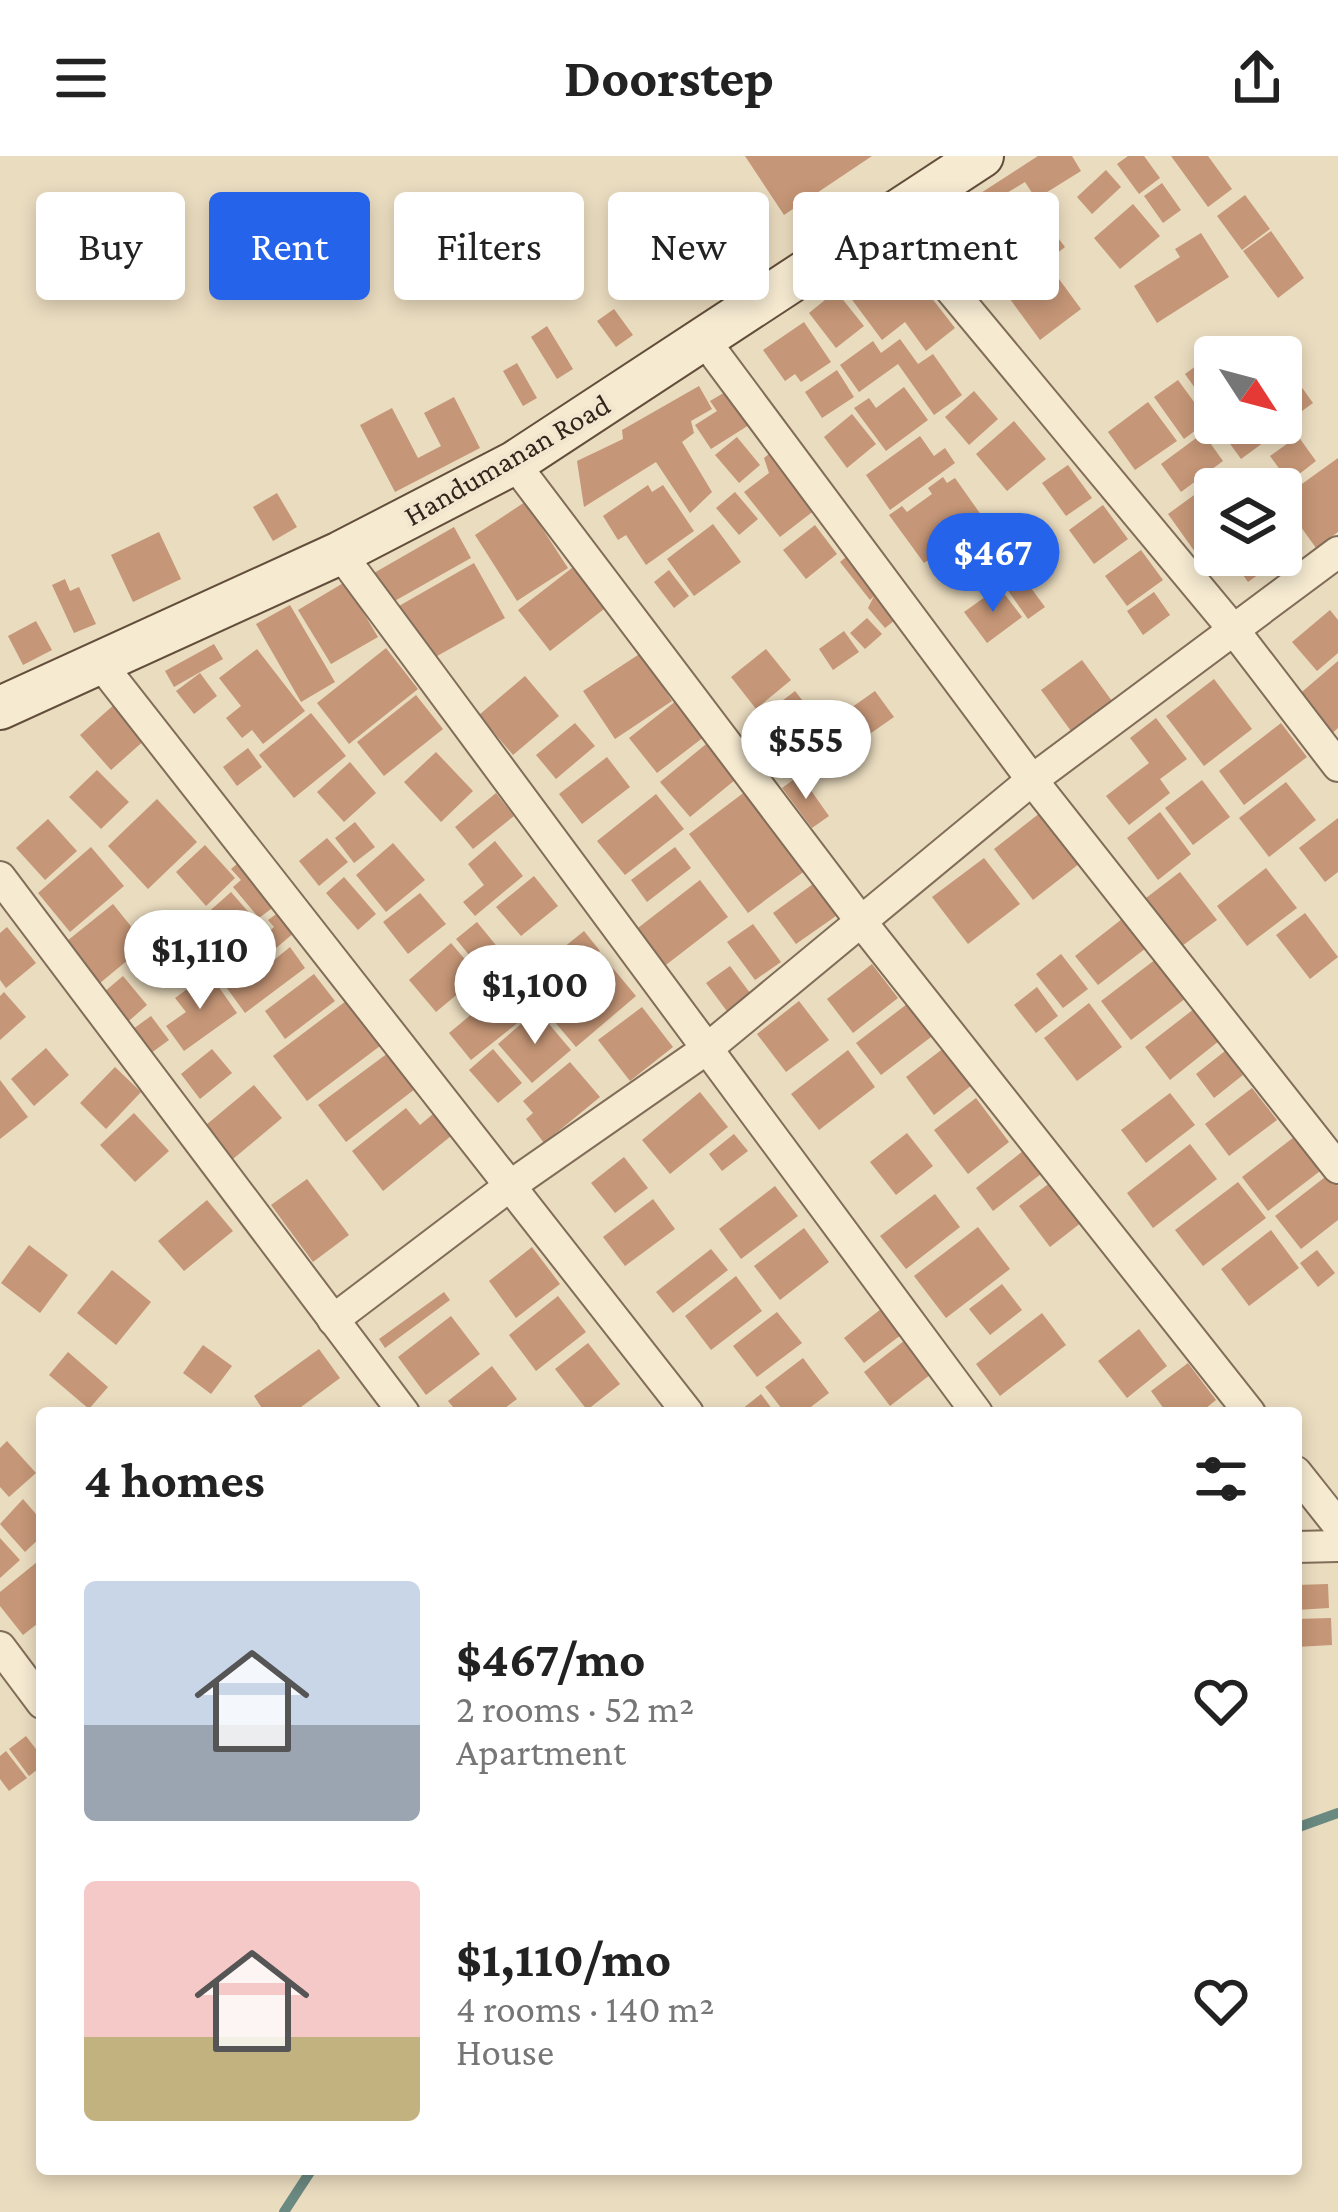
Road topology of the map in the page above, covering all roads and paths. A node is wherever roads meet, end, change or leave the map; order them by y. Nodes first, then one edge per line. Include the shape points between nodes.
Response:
1 (982, 156) edge
2 (929, 192) edge
3 (793, 283) edge
4 (959, 300) edge
5 (705, 341) junction
6 (514, 463) junction
7 (1338, 552) edge
8 (340, 553) junction
9 (1233, 629) junction
10 (100, 663) junction
11 (0, 708) edge
12 (1338, 766) edge
13 (1032, 780) junction
14 (0, 877) edge
15 (863, 924) junction
16 (708, 1048) junction
17 (1338, 1168) edge
18 (507, 1188) junction
19 (333, 1320) junction
20 (399, 1407) edge
21 (683, 1407) edge
22 (973, 1407) edge
23 (1245, 1407) edge
24 (1302, 1480) edge
25 (1338, 1525) edge
26 (1338, 1546) edge
27 (1302, 1547) edge
28 (0, 1647) edge
29 (36, 1695) edge

1 - 2 street, Handumanan Road
3 - 5 street, Handumanan Road
4 - 9 street
5 - 6 street, Handumanan Road
5 - 13 street
6 - 8 street, Handumanan Road
6 - 15 street
7 - 9 street
8 - 10 street, Handumanan Road
8 - 16 street
9 - 12 street
9 - 13 street
10 - 11 street, Handumanan Road
10 - 18 street
13 - 15 street
13 - 17 street
14 - 19 street
15 - 16 street
15 - 23 street
16 - 18 street
16 - 22 street
18 - 19 street
18 - 21 street
19 - 20 street
24 - 25 street
26 - 27 street
28 - 29 street

